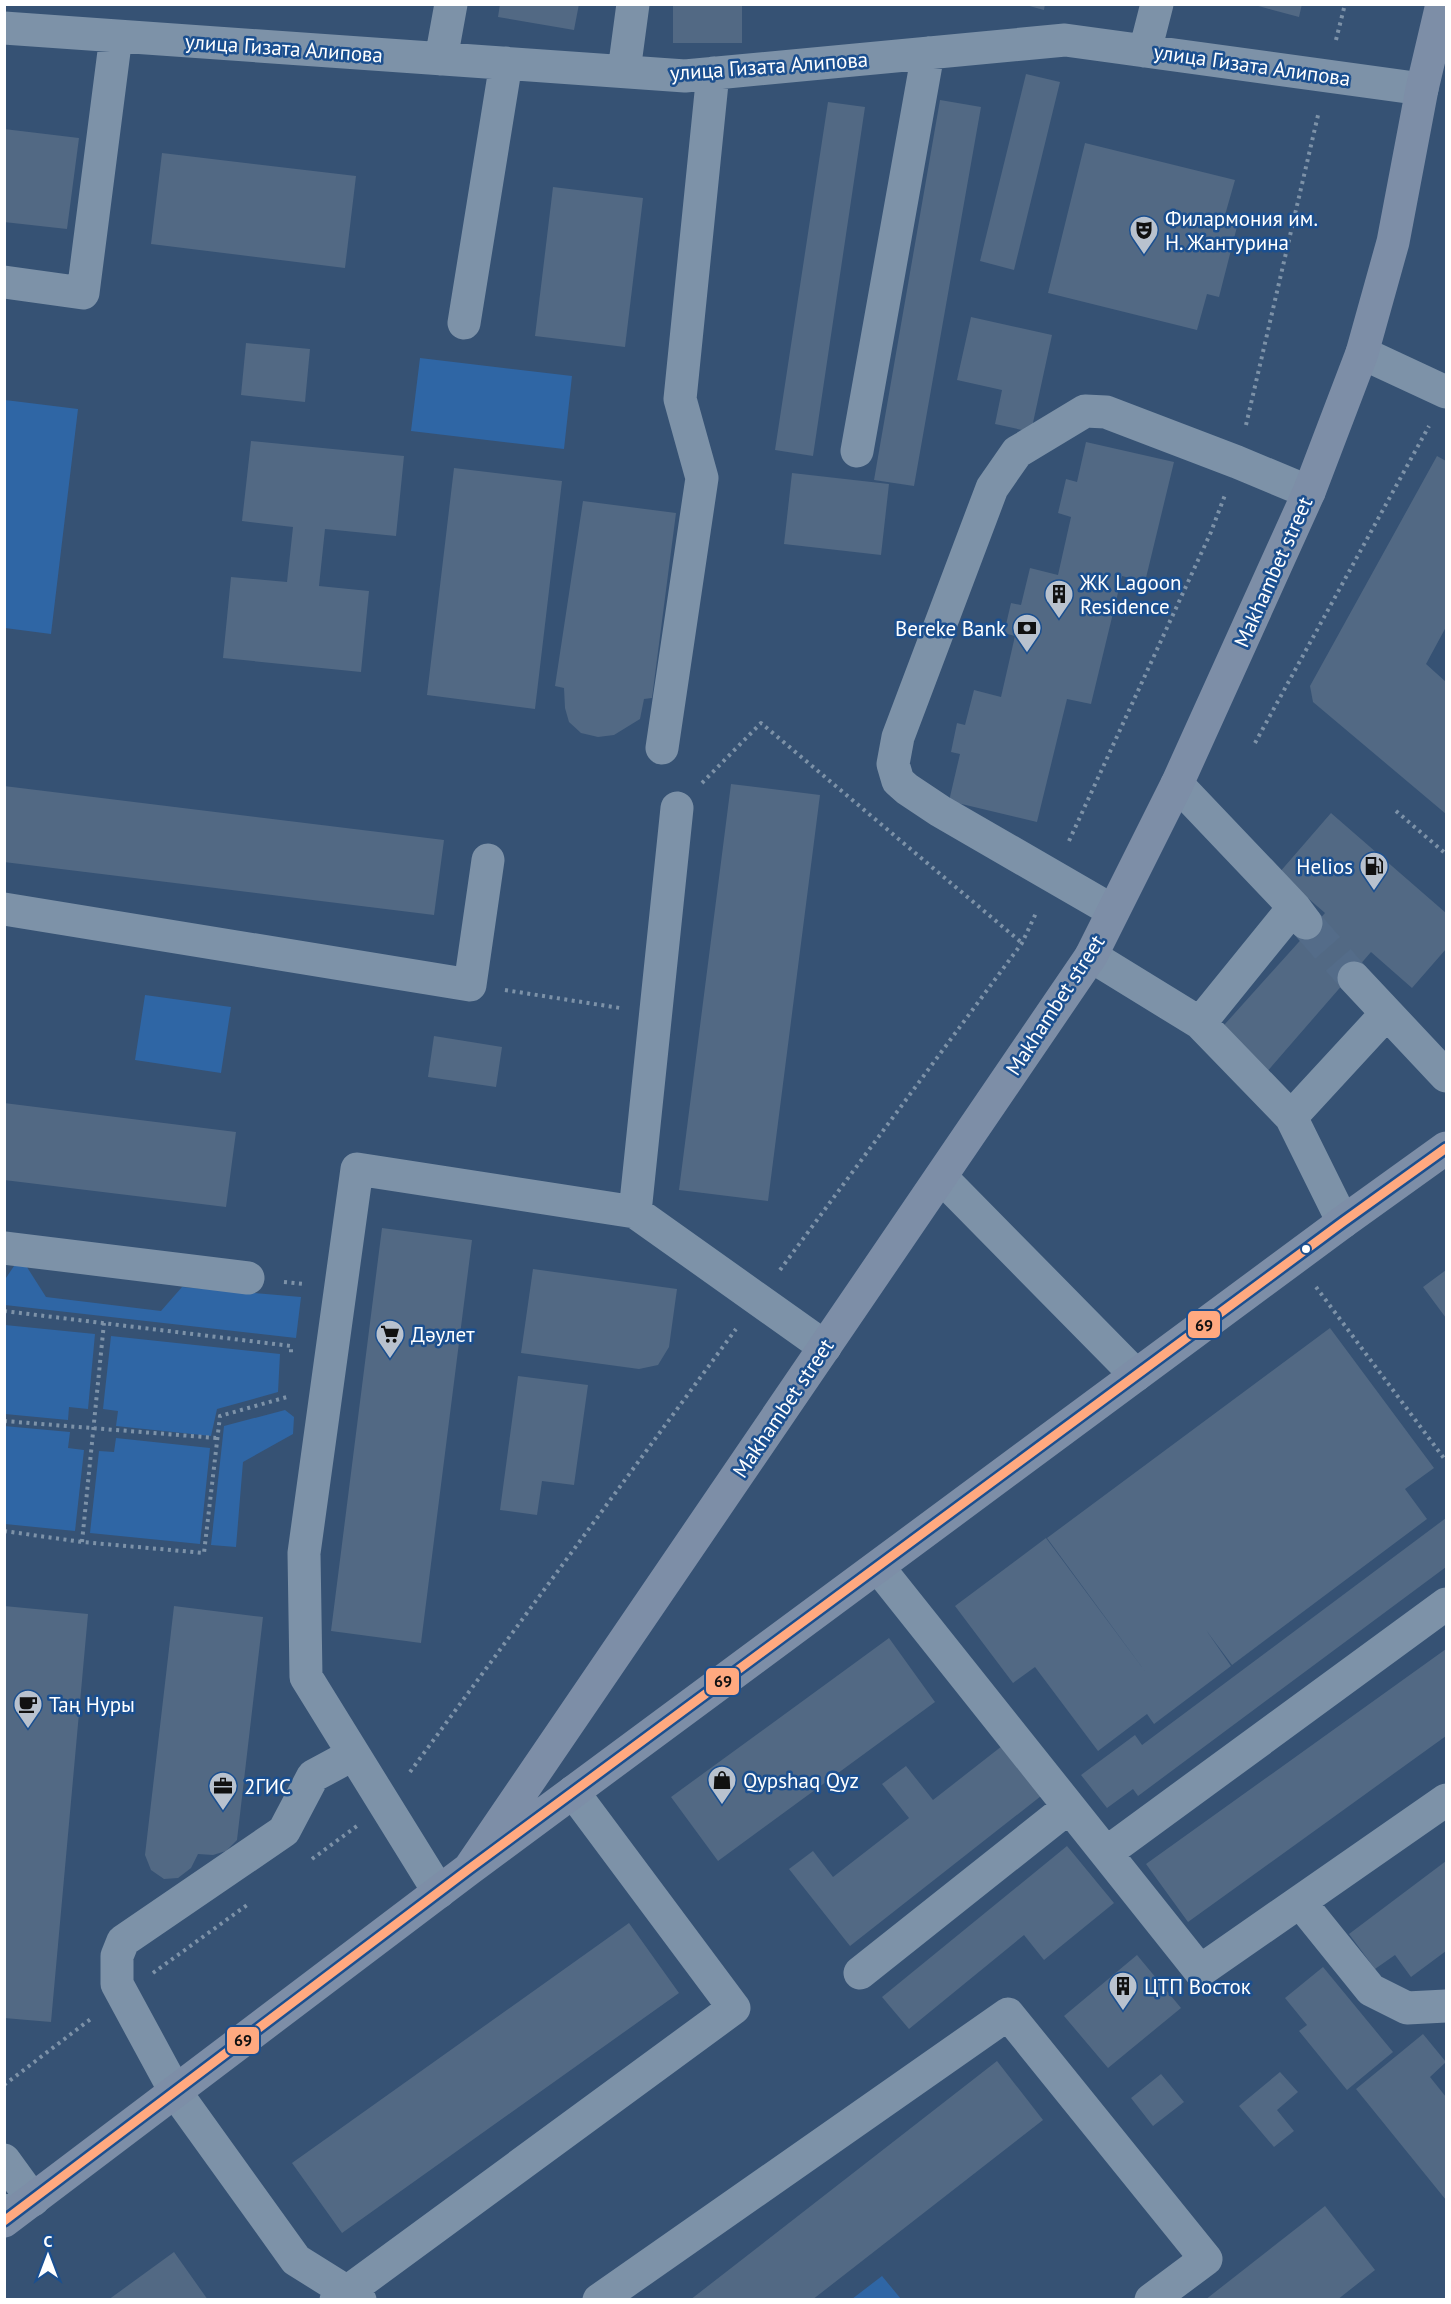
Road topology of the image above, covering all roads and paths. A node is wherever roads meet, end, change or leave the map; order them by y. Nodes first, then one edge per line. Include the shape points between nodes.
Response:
1 (451, 4) edge
2 (633, 4) edge
3 (1157, 4) edge
4 (1345, 4) edge
5 (1442, 4) edge
6 (4, 28) edge
7 (116, 36) junction
8 (1145, 51) junction
9 (928, 53) junction
10 (441, 59) junction
11 (506, 63) junction
12 (624, 72) junction
13 (713, 73) junction
14 (1327, 75) junction
15 (1422, 89) junction
16 (4, 282) edge
17 (464, 323) dead end
18 (1362, 353) junction
19 (1446, 392) edge
20 (1430, 424) dead end
21 (857, 452) dead end
22 (1237, 462) junction
23 (1309, 492) junction
24 (1255, 743) dead end
25 (662, 748) dead end
26 (1177, 784) junction
27 (677, 808) joint
28 (1396, 811) dead end
29 (1446, 854) edge
30 (488, 860) dead end
31 (1053, 877) junction
32 (4, 909) edge
33 (1113, 911) junction
34 (1022, 943) junction
35 (1091, 956) junction
36 (1354, 978) tunnel mouth
37 (470, 985) junction
38 (656, 1013) junction
39 (1386, 1014) junction
40 (1200, 1023) junction
41 (1446, 1076) edge
42 (1291, 1117) junction
43 (1446, 1148) edge
44 (941, 1177) junction
45 (635, 1212) junction
46 (1343, 1222) junction
47 (4, 1248) edge
48 (1294, 1258) junction
49 (248, 1278) joint
50 (341, 1287) junction
51 (758, 1299) junction
52 (4, 1311) edge
53 (104, 1323) junction
54 (825, 1347) junction
55 (291, 1356) dead end
56 (1136, 1375) junction
57 (288, 1387) dead end
58 (4, 1421) edge
59 (94, 1429) junction
60 (216, 1438) junction
61 (1446, 1461) edge
62 (4, 1531) edge
63 (82, 1542) junction
64 (878, 1567) junction
65 (1446, 1604) edge
66 (352, 1755) junction
67 (573, 1792) junction
68 (1446, 1800) edge
69 (384, 1806) junction
70 (1069, 1807) junction
71 (1106, 1853) junction
72 (307, 1862) dead end
73 (469, 1869) junction
74 (439, 1892) junction
75 (1300, 1902) junction
76 (249, 1904) dead end
77 (860, 1973) dead end
78 (123, 1995) junction
79 (1446, 2006) edge
80 (4, 2085) edge
81 (176, 2093) junction
82 (4, 2160) edge
83 (19, 2206) edge
84 (4, 2221) edge
85 (348, 2297) edge
86 (599, 2300) edge
87 (1151, 2300) edge

1 - 10 street
2 - 12 street
3 - 8 street
4 - 14 path
5 - 15 main road, Makhambet street
6 - 7 street, улица Гизата Алипова
7 - 10 street, улица Гизата Алипова
7 - 16 street via 83,293
8 - 9 street, улица Гизата Алипова via 1065,40
8 - 14 street, улица Гизата Алипова
9 - 13 street, улица Гизата Алипова
9 - 21 street
10 - 11 street, улица Гизата Алипова
11 - 12 street, улица Гизата Алипова
11 - 17 street
12 - 13 street, улица Гизата Алипова
13 - 25 street via 680,399 702,478
14 - 15 street, улица Гизата Алипова
14 - 22 path
15 - 18 main road, Makhambet street via 1393,242
18 - 19 street
18 - 23 main road, Makhambet street
20 - 24 path
22 - 23 street
22 - 31 path via 1211,532
22 - 31 street via 1106,412 1085,411 1017,452 992,488 898,737 893,764 898,781 907,789
23 - 26 main road, Makhambet street
26 - 33 main road, Makhambet street
26 - 40 street via 1300,915
27 - 34 path via 761,723
27 - 38 street
28 - 29 path
30 - 37 street
31 - 33 street
31 - 34 path
32 - 37 street
33 - 35 main road, Makhambet street
34 - 51 path
35 - 40 street
35 - 44 main road, Makhambet street
36 - 39 street
37 - 38 path
38 - 45 street
39 - 41 street
39 - 42 street
40 - 42 street
42 - 46 street
43 - 46 main road
44 - 54 main road, Makhambet street
44 - 56 street
45 - 50 street via 357,1168
45 - 51 street
46 - 48 main road
47 - 49 street
48 - 56 main road
48 - 61 path
49 - 50 path
50 - 66 street via 304,1552 306,1677
51 - 54 street
51 - 69 path
52 - 53 path
53 - 55 path via 291,1346
53 - 59 path
54 - 73 main road, Makhambet street
56 - 64 main road
57 - 60 path via 287,1397 220,1416
58 - 59 path
59 - 60 path
59 - 63 path
60 - 63 path via 204,1552
62 - 63 path
64 - 67 main road
64 - 70 street
65 - 71 street
66 - 69 street
66 - 78 street via 314,1776 284,1831 123,1941 117,1956 117,1984
67 - 73 main road
67 - 85 street via 734,2008
68 - 75 street
69 - 72 path
69 - 74 street
70 - 71 street
70 - 77 street
71 - 75 street via 1200,1971
73 - 74 main road
74 - 81 main road
75 - 79 street via 1371,1990 1407,2008
76 - 78 path
78 - 80 path
78 - 81 street
81 - 83 main road
81 - 85 street via 296,2260
82 - 83 street
83 - 84 main road
86 - 87 street via 1008,2014 1206,2259

